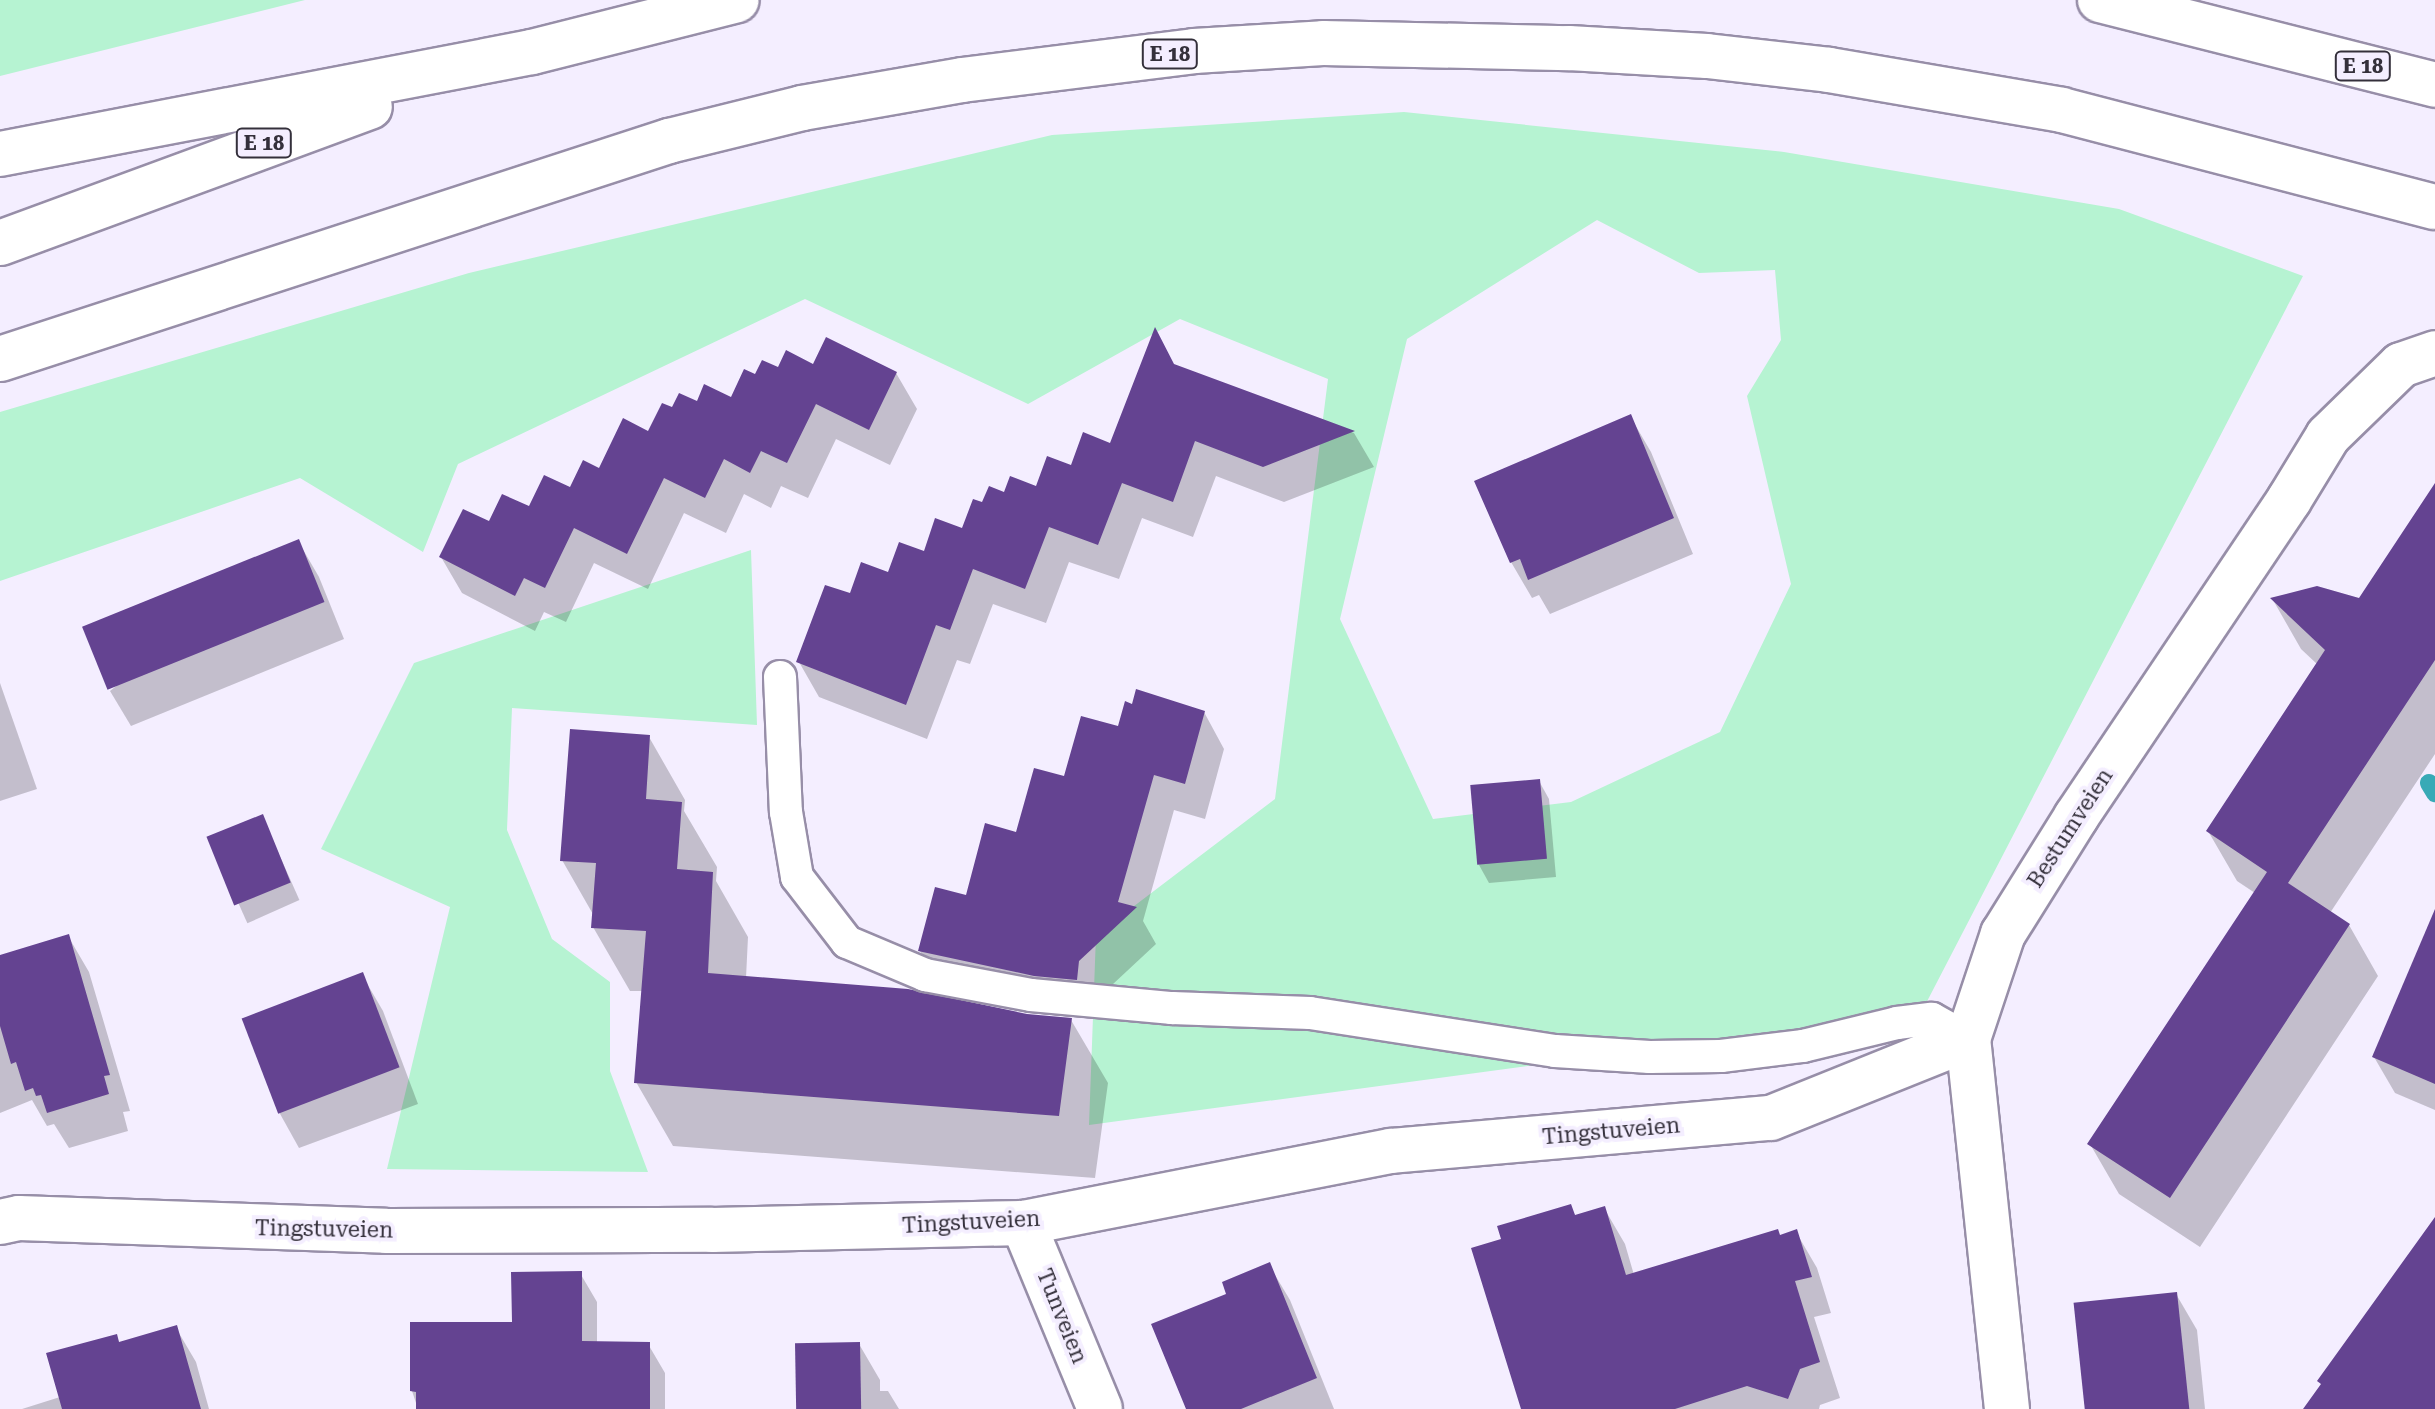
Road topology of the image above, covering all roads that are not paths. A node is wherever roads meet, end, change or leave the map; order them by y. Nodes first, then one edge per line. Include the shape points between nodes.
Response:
1 (737, 0) edge
2 (2100, 0) edge
3 (532, 52) junction
4 (2435, 85) edge
5 (0, 154) edge
6 (2435, 207) edge
7 (0, 243) edge
8 (2435, 353) edge
9 (0, 359) edge
10 (780, 677) dead end
11 (1968, 1039) junction
12 (0, 1222) edge
13 (1023, 1223) junction
14 (1100, 1409) edge
15 (2007, 1409) edge

1 - 3 main road, E 18
2 - 4 main road, E 18
3 - 5 main road
3 - 7 main road, E 18 via 289,134
6 - 9 main road, E 18 via 2062,110 1829,70 1553,47 1323,43 1194,51 962,80 802,108 669,141
8 - 11 main road, Bestumveien via 2401,365 2328,436 2003,934
10 - 11 lane via 786,812 797,877 847,942 925,975 1031,995 1310,1013 1555,1051 1650,1057 1721,1056 1803,1046 1932,1019
11 - 13 main road, Tingstuveien via 1771,1118 1391,1151
11 - 15 main road, Bestumveien
12 - 13 main road, Tingstuveien via 19,1218 386,1231
13 - 14 main road, Tunveien

